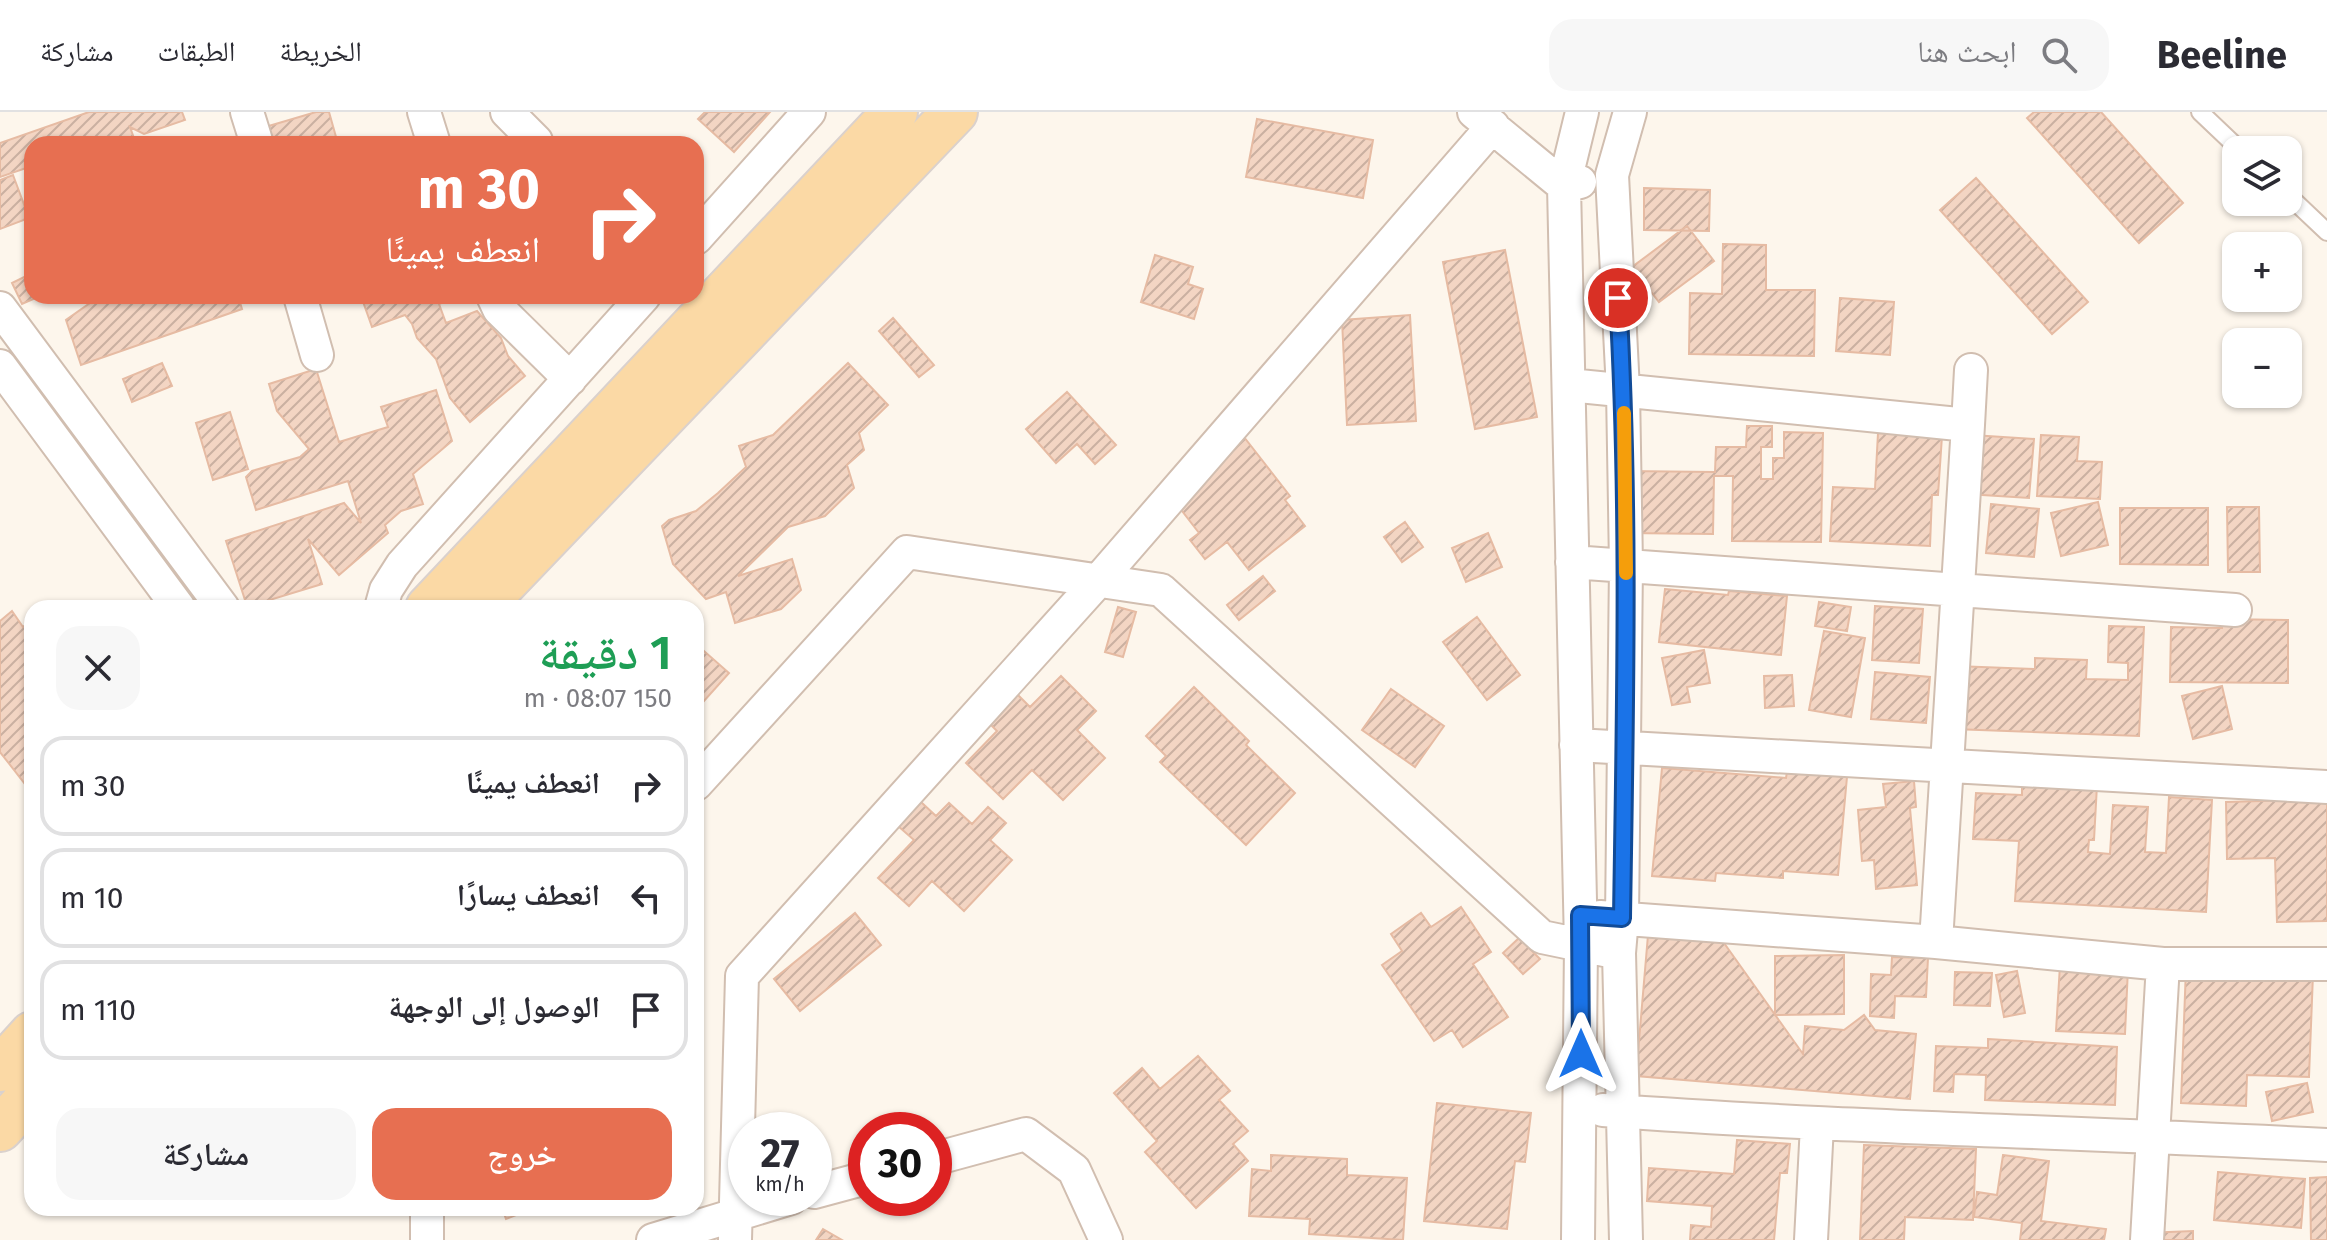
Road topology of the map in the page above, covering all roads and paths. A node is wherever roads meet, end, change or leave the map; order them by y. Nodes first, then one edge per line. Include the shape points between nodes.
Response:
1 (247, 112) edge
2 (424, 112) edge
3 (507, 112) edge
4 (809, 112) edge
5 (895, 112) edge
6 (955, 112) edge
7 (1582, 112) edge
8 (1630, 112) edge
9 (2200, 112) edge
10 (1484, 119) edge
11 (254, 136) edge
12 (432, 136) edge
13 (531, 136) edge
14 (2225, 136) edge
15 (1612, 175) junction
16 (1564, 186) junction
17 (2302, 208) edge
18 (704, 229) edge
19 (2327, 232) edge
20 (302, 304) edge
21 (497, 304) edge
22 (637, 304) edge
23 (0, 308) edge
24 (317, 355) dead end
25 (0, 366) edge
26 (1971, 370) dead end
27 (570, 379) junction
28 (1569, 385) junction
29 (1623, 390) junction
30 (1968, 425) junction
31 (1572, 562) junction
32 (1626, 565) junction
33 (1098, 581) junction
34 (1958, 589) junction
35 (173, 600) edge
36 (217, 600) edge
37 (383, 600) edge
38 (436, 600) edge
39 (488, 600) edge
40 (2235, 610) dead end
41 (1576, 745) junction
42 (1624, 748) junction
43 (1947, 766) junction
44 (704, 775) edge
45 (2327, 787) edge
46 (1622, 918) junction
47 (1581, 930) junction
48 (1936, 942) junction
49 (1619, 953) junction
50 (2163, 964) junction
51 (2327, 964) edge
52 (24, 1043) edge
53 (0, 1069) edge
54 (24, 1103) edge
55 (1580, 1109) junction
56 (1622, 1112) junction
57 (1817, 1125) junction
58 (0, 1129) edge
59 (2153, 1136) junction
60 (2327, 1145) edge
61 (952, 1154) edge
62 (427, 1216) edge
63 (756, 1216) edge
64 (736, 1226) edge
65 (427, 1240) edge
66 (653, 1240) edge
67 (1106, 1240) edge
68 (1578, 1240) edge
69 (1626, 1240) edge
70 (1811, 1240) edge
71 (2147, 1240) edge

1 - 11 street
2 - 12 street
3 - 13 street
4 - 18 street
5 - 38 main road
6 - 39 main road
7 - 16 street
8 - 15 street
9 - 14 lane
10 - 16 street
10 - 33 street
15 - 16 street
15 - 29 street
16 - 28 street
17 - 19 lane
20 - 24 street
21 - 27 street
22 - 27 street
23 - 36 street
25 - 35 street
26 - 30 street
27 - 37 street via 393,577
28 - 29 street
28 - 31 street
29 - 30 street
29 - 32 street
30 - 34 street
31 - 32 street
31 - 41 street
32 - 34 street
32 - 42 street
33 - 44 street via 907,552
33 - 47 street via 1161,590 1542,937
33 - 64 street via 742,976
34 - 40 street
34 - 43 street
41 - 42 street
41 - 47 street
42 - 43 street
42 - 46 street
43 - 45 street
43 - 48 street
46 - 47 street
46 - 48 street
46 - 49 street
47 - 49 street
47 - 55 street
48 - 50 street
49 - 56 street
50 - 51 street
50 - 59 street
52 - 53 main road
54 - 58 main road
55 - 56 street
55 - 68 street
56 - 57 street
56 - 69 street
57 - 59 street
57 - 70 street
59 - 60 street
59 - 71 street
61 - 67 street via 1026,1134 1074,1170
62 - 65 street
63 - 64 street
64 - 66 street

